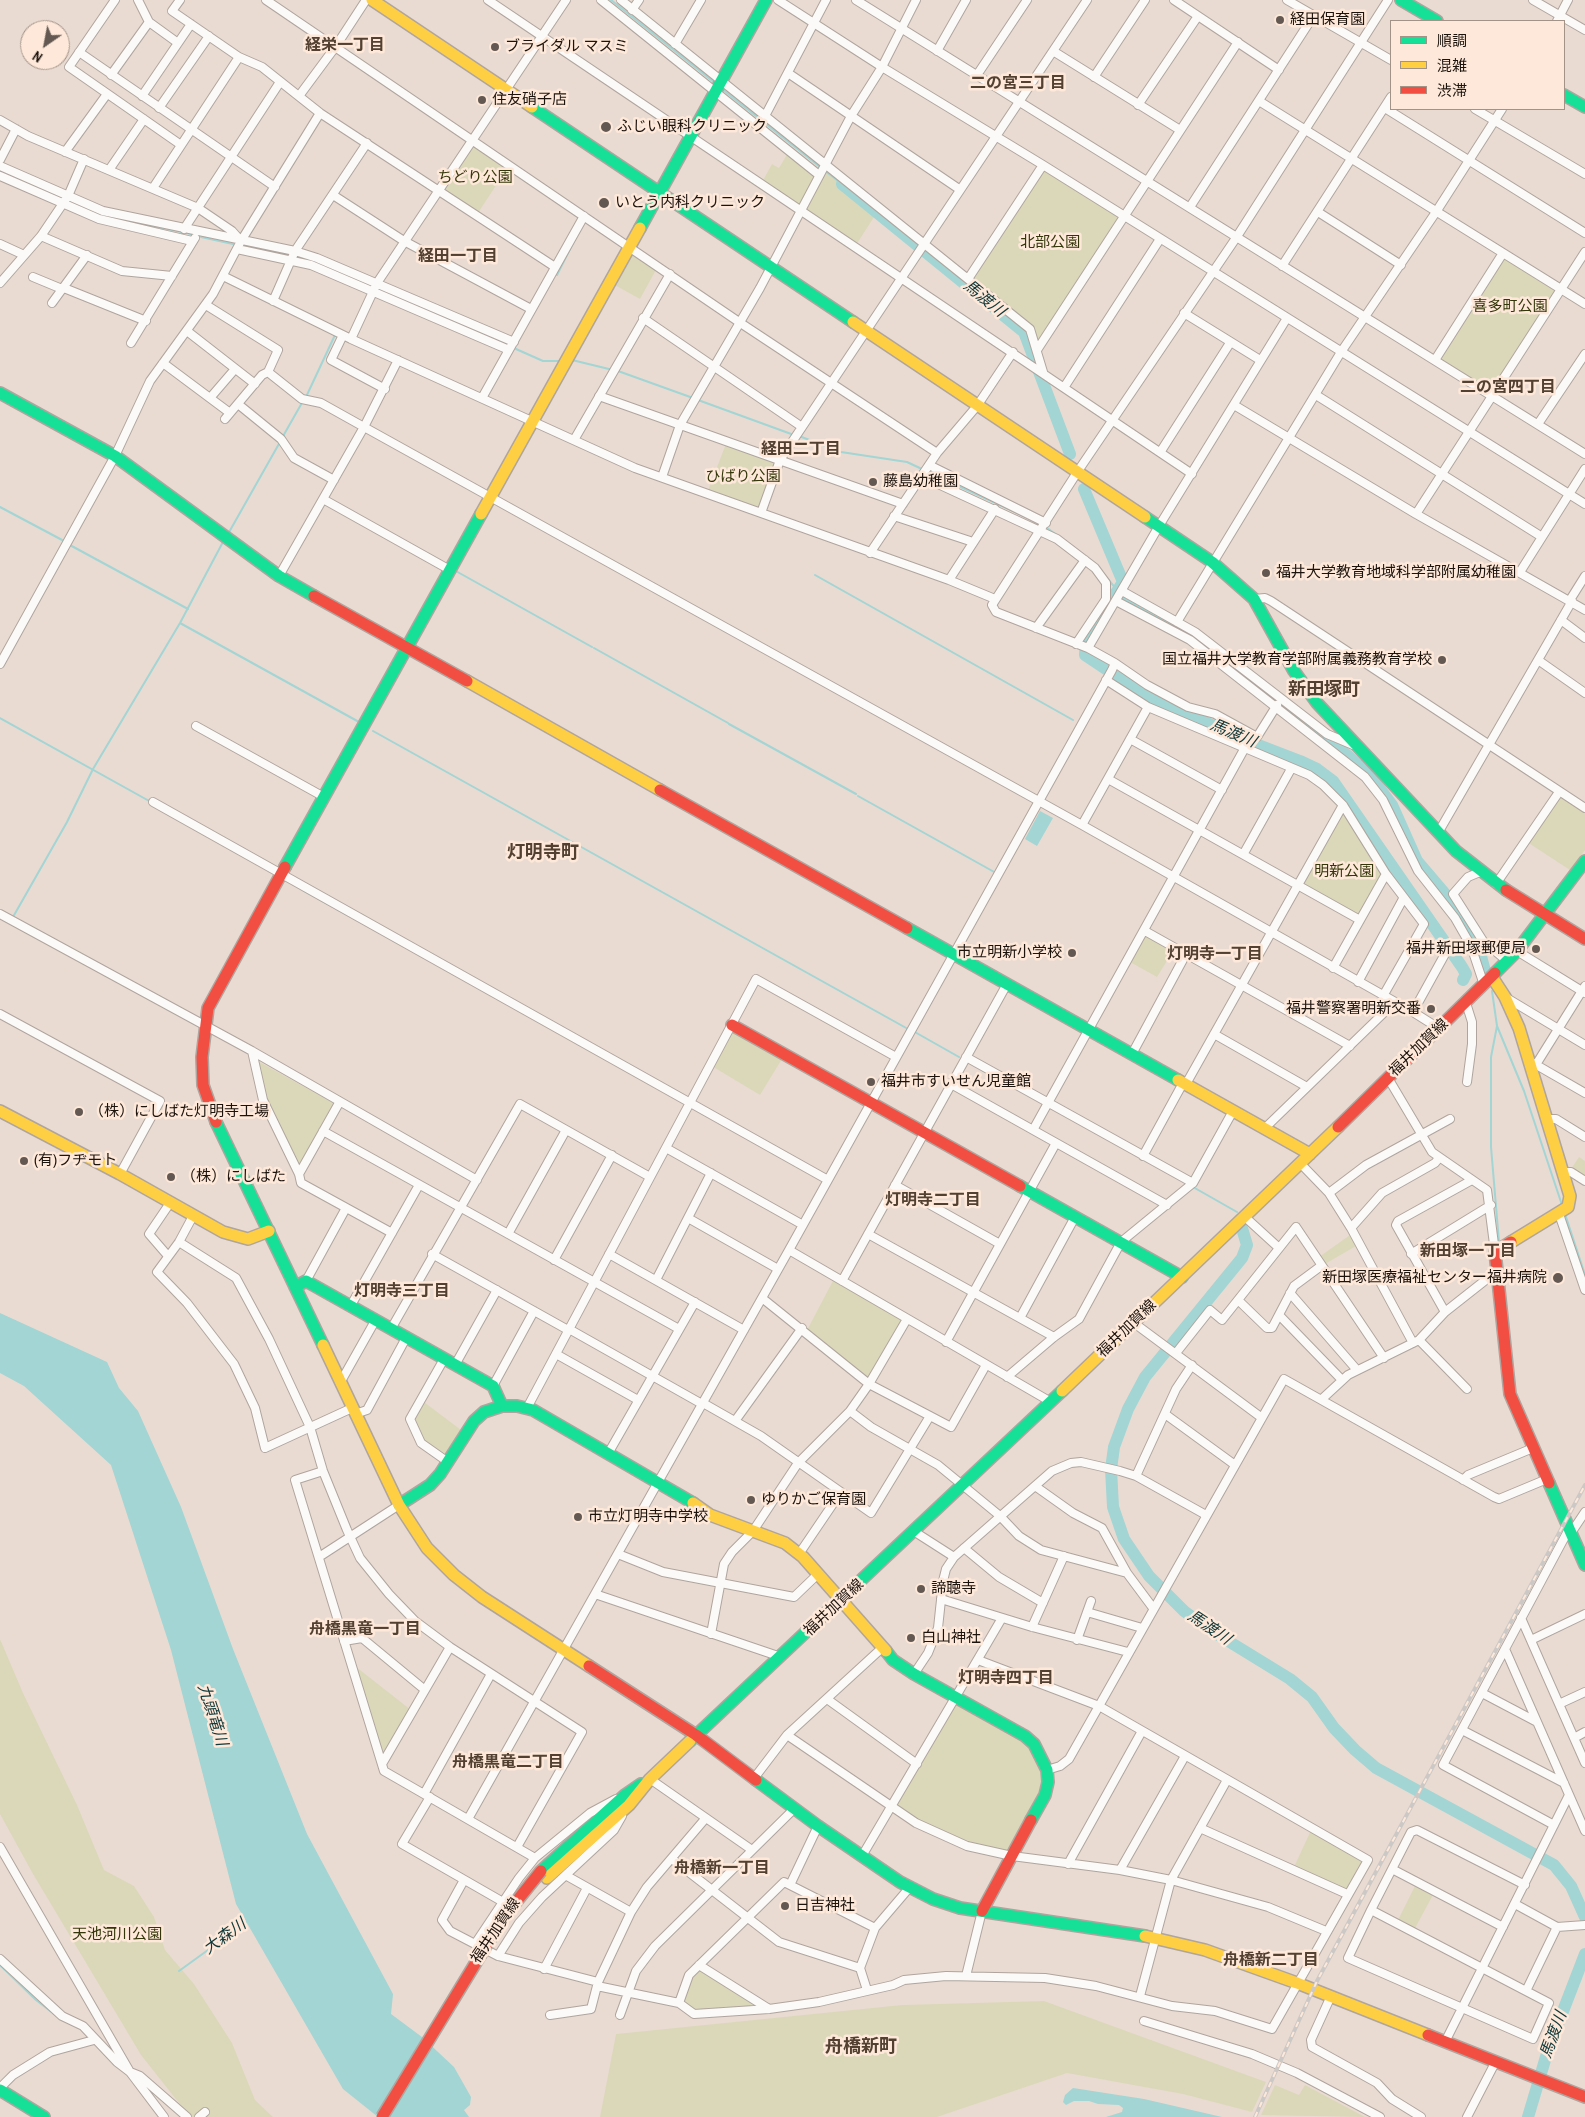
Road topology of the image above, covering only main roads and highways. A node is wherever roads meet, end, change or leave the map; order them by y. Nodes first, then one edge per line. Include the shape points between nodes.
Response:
1 (372, 0) edge
2 (766, 0) edge
3 (1401, 0) edge
4 (1435, 20) edge
5 (1565, 96) edge
6 (1585, 107) edge
7 (659, 193) junction
8 (0, 393) edge
9 (407, 648) junction
10 (1585, 861) edge
11 (1546, 915) junction
12 (1585, 939) edge
13 (1488, 981) junction
14 (732, 1025) road end
15 (0, 1111) edge
16 (1310, 1154) junction
17 (269, 1231) junction
18 (1182, 1277) junction
19 (295, 1288) junction
20 (502, 1406) junction
21 (399, 1505) junction
22 (1585, 1565) edge
23 (843, 1600) junction
24 (696, 1735) junction
25 (544, 1874) junction
26 (982, 1911) junction
27 (0, 2089) edge
28 (1585, 2098) edge
29 (44, 2117) edge
30 (382, 2117) edge
31 (391, 2117) edge

1 - 7 main road
2 - 7 main road
3 - 4 main road
5 - 6 main road
7 - 9 main road
7 - 11 main road via 1212,562 1254,599 1294,671 1317,703 1438,833 1480,872
8 - 9 main road via 115,456 279,576
9 - 16 main road
9 - 17 main road via 208,1008 203,1085 214,1118
10 - 11 main road, 福井加賀線
11 - 12 main road
11 - 13 main road, 福井加賀線
13 - 16 main road, 福井加賀線
13 - 22 main road via 1505,997 1533,1063 1570,1202 1559,1214 1495,1252 1510,1394
14 - 18 main road
15 - 17 main road via 237,1237 248,1239
16 - 18 main road, 福井加賀線
17 - 19 main road
18 - 23 main road, 福井加賀線
19 - 20 main road via 306,1281 492,1386
19 - 21 main road
20 - 21 main road via 484,1412 474,1421 430,1485
20 - 23 main road via 527,1408 609,1452 710,1516 785,1543
21 - 24 main road via 427,1548 482,1597
23 - 24 main road, 福井加賀線
23 - 26 main road via 893,1660 1025,1736 1034,1744 1047,1770 1048,1782 1041,1806
24 - 25 main road, 福井加賀線
24 - 26 main road via 818,1826 910,1887 948,1905
25 - 30 main road, 福井加賀線, bridge via 502,1918
25 - 31 main road, 福井加賀線 via 513,1918
26 - 28 main road via 1154,1937 1220,1955
27 - 29 main road

